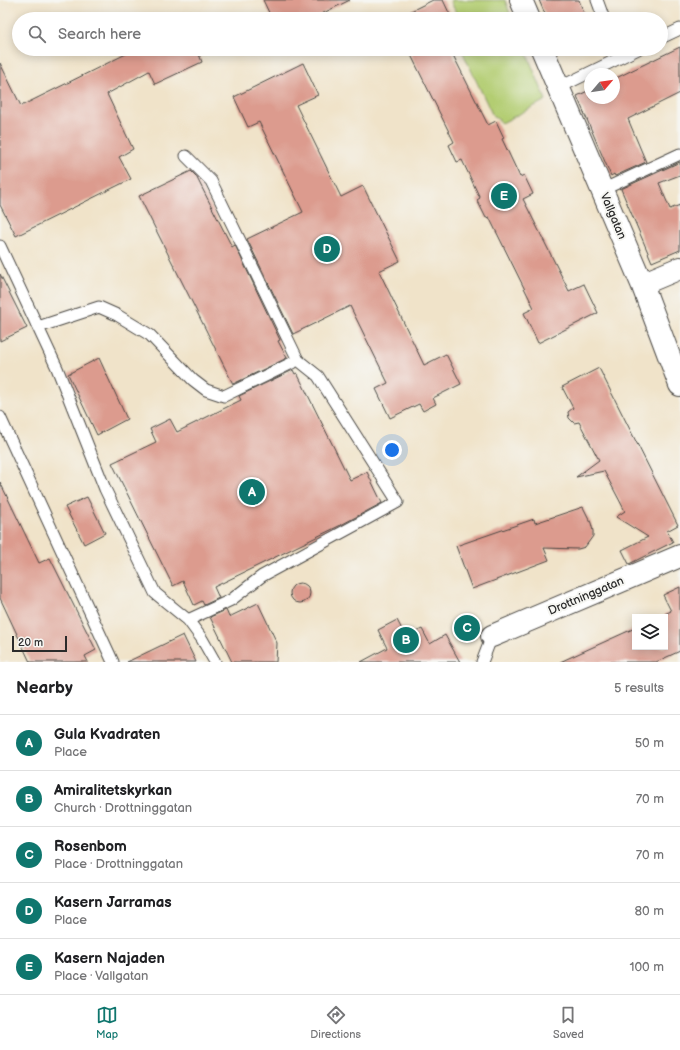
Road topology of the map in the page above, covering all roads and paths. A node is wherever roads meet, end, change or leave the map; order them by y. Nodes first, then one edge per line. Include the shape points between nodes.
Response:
1 (521, 0) edge
2 (597, 0) edge
3 (526, 12) edge
4 (601, 12) edge
5 (680, 29) edge
6 (668, 35) edge
7 (545, 56) edge
8 (613, 56) edge
9 (558, 88) junction
10 (680, 154) edge
11 (186, 156) dead end
12 (602, 190) junction
13 (0, 246) edge
14 (680, 268) edge
15 (642, 284) junction
16 (38, 327) junction
17 (298, 360) junction
18 (680, 385) edge
19 (0, 417) edge
20 (680, 556) edge
21 (188, 620) junction
22 (492, 636) joint
23 (113, 662) edge
24 (215, 662) edge
25 (482, 662) edge

1 - 3 street
2 - 4 lane
5 - 6 lane
7 - 9 street, Vallgatan
8 - 9 lane
9 - 12 street, Vallgatan
10 - 12 lane
11 - 17 lane via 211,181
12 - 15 street, Vallgatan
13 - 16 lane
14 - 15 street
15 - 18 street, Vallgatan
16 - 17 lane via 100,307 150,335 193,380 206,390 224,396
16 - 21 lane via 105,489 155,593
17 - 21 lane via 318,376 398,502 262,576 231,600
19 - 23 lane
20 - 22 street, Drottninggatan
21 - 24 lane via 202,638
22 - 25 lane

